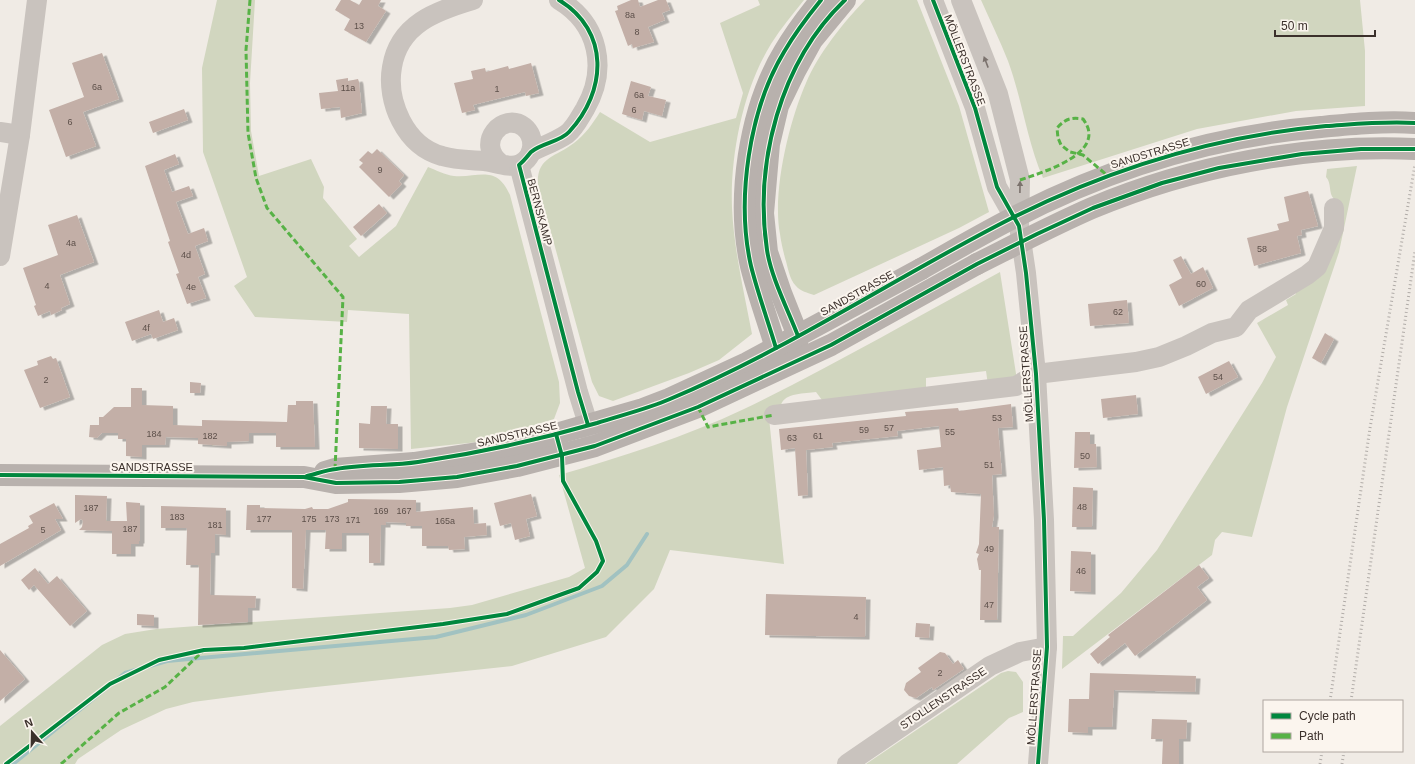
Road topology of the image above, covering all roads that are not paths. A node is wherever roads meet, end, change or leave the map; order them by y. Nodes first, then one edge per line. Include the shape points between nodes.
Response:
1 (37, 0) edge
2 (472, 0) edge
3 (559, 0) edge
4 (821, 0) edge
5 (844, 0) edge
6 (933, 0) edge
7 (961, 0) edge
8 (1415, 123) edge
9 (0, 132) edge
10 (20, 135) junction
11 (1415, 149) edge
12 (517, 160) junction
13 (1334, 208) dead end
14 (1019, 226) junction
15 (0, 256) edge
16 (798, 336) junction
17 (776, 348) junction
18 (794, 361) junction
19 (1036, 374) junction
20 (774, 414) dead end
21 (588, 426) junction
22 (595, 446) junction
23 (0, 475) edge
24 (304, 477) junction
25 (1047, 647) junction
26 (847, 764) edge
27 (1038, 764) edge

1 - 10 street
2 - 12 street via 426,17 394,52 390,80 394,108 413,139 426,149 442,156
3 - 12 street via 576,12 593,38 598,63 595,89 578,121 568,133
4 - 17 main road via 783,52 766,90 754,131 747,174 745,217 751,265
5 - 16 main road via 812,40 795,71 778,106 769,144 763,213 767,252
6 - 14 street, MÖLLERSTRASSE via 975,108 997,187
14 -> 7 street, MÖLLERSTRASSE via 1020,180 1000,101
8 - 16 main road, SANDSTRASSE, bridge via 1365,123 1288,130 1236,139 1171,155 1108,176 1025,212
9 - 10 street
10 - 15 street
11 - 18 main road, SANDSTRASSE, bridge via 1361,149 1302,154 1219,168 1162,183 1093,208 977,264 831,345
12 - 21 street, BERNSKAMP
13 - 19 street, MÖLLERSTRASSE via 1334,228 1317,267 1249,310 1236,327 1212,333 1172,352 1136,362
14 - 19 street, MÖLLERSTRASSE
16 - 17 main road, SANDSTRASSE
16 - 18 main road
17 - 18 main road
17 - 21 main road, SANDSTRASSE via 669,399
18 - 22 main road, SANDSTRASSE via 698,407
19 - 20 street, MÖLLERSTRASSE via 1016,386
19 - 25 street, MÖLLERSTRASSE via 1044,520
21 - 22 street, BERNSKAMP
21 - 24 main road, SANDSTRASSE via 490,451 414,463 335,469
22 - 24 main road, SANDSTRASSE via 517,466 457,477 399,482 336,483
23 - 24 main road, SANDSTRASSE
25 - 26 street, STOLLENSTRASSE via 1020,652 990,666
25 - 27 street, MÖLLERSTRASSE

